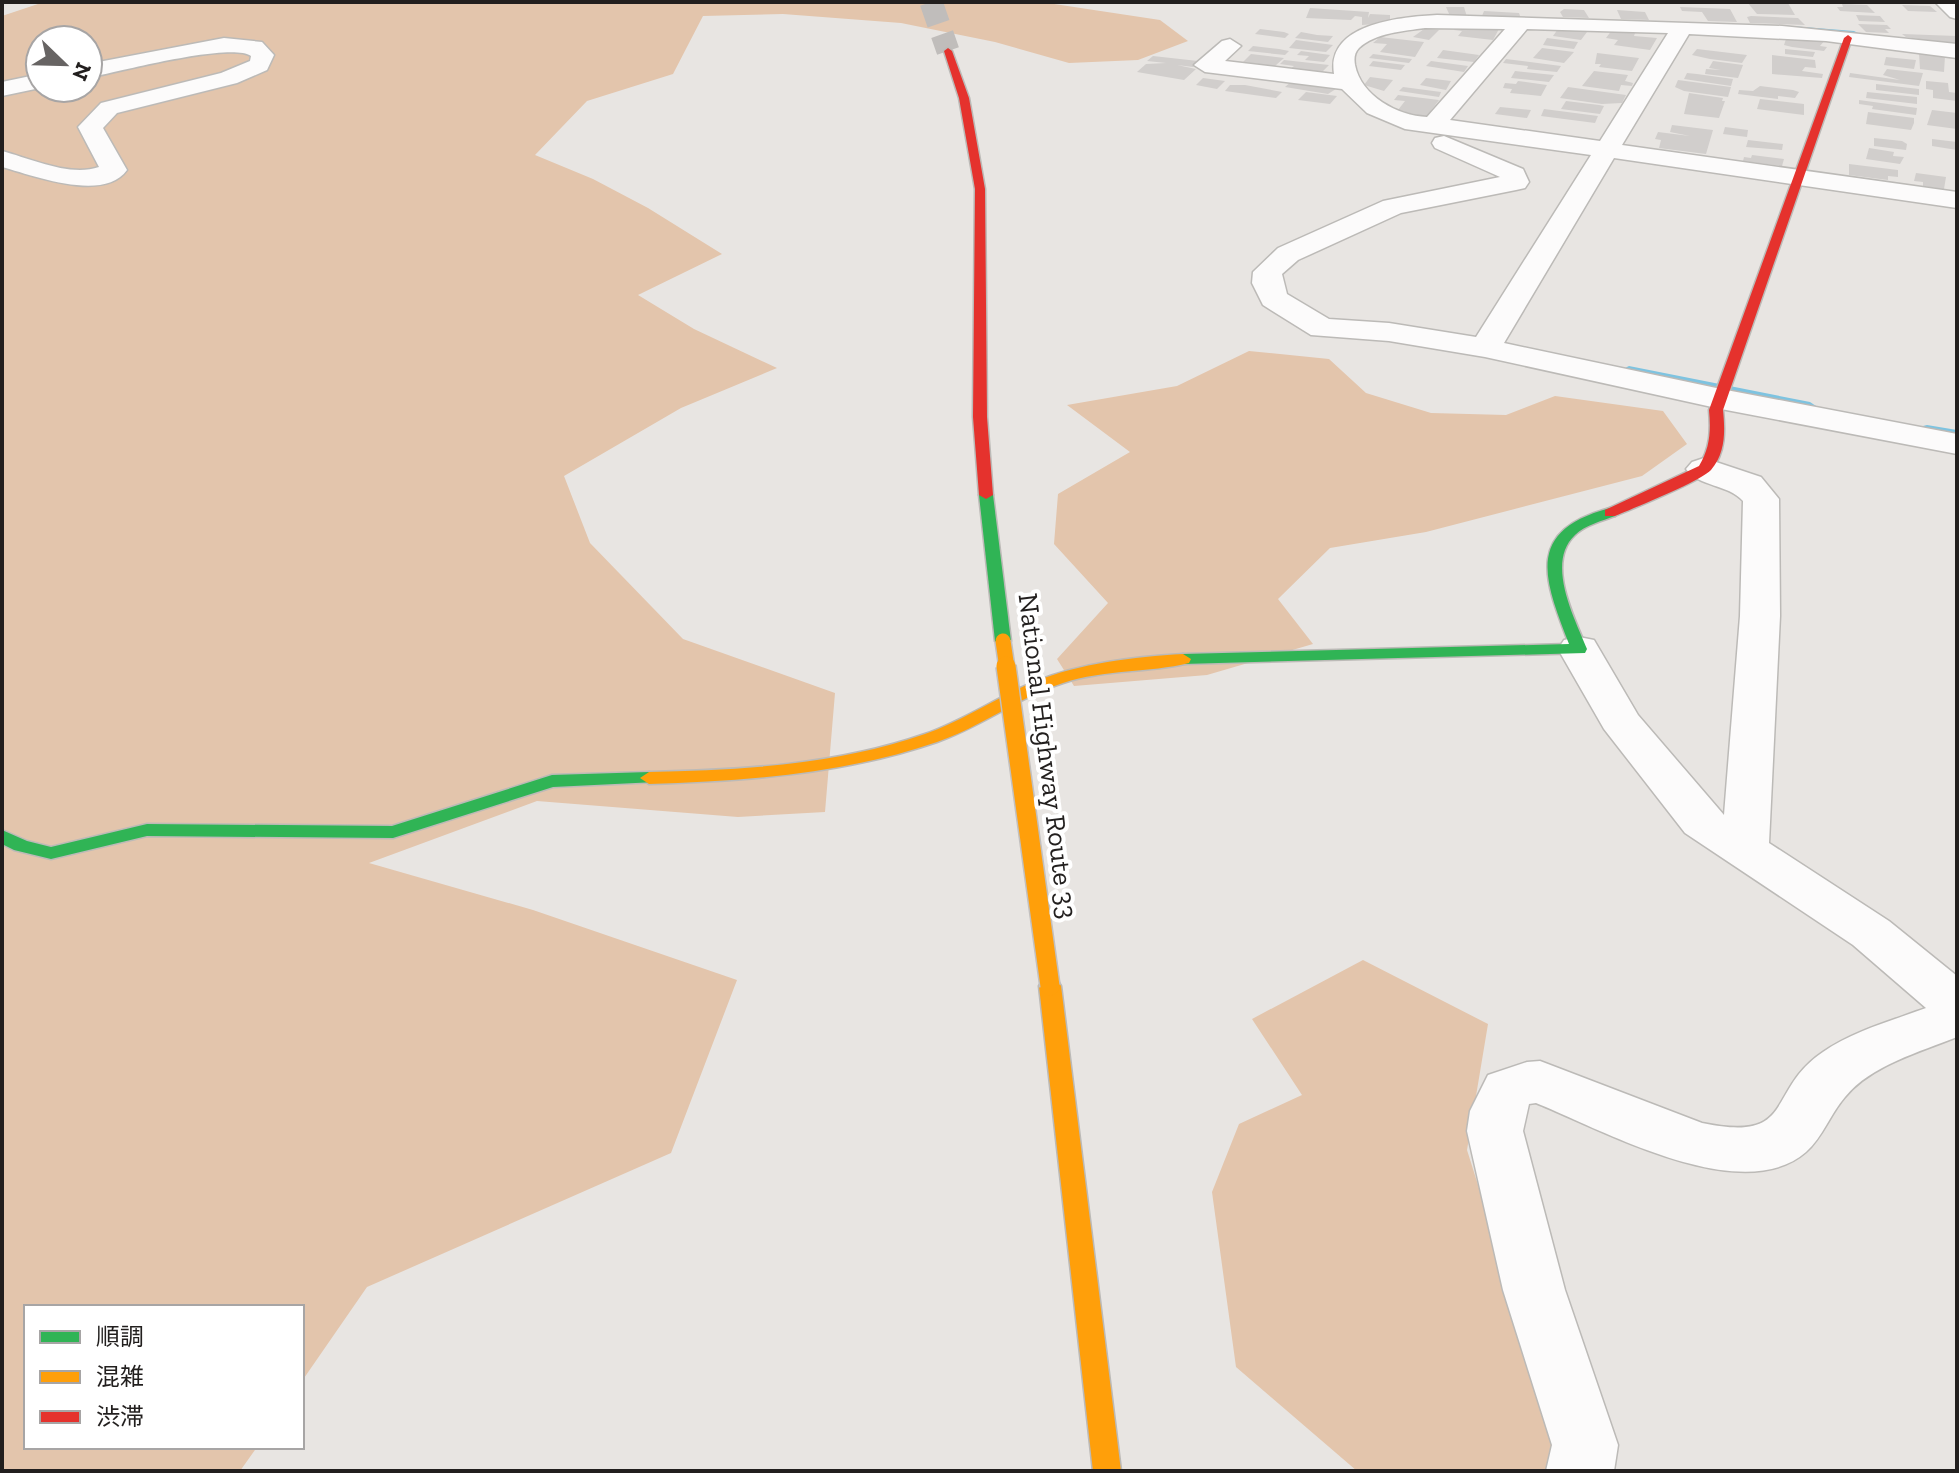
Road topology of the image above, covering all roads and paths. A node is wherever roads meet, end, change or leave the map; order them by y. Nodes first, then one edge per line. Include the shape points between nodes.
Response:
1 (1658, 2) edge
2 (1945, 2) edge
3 (1420, 12) edge
4 (1809, 12) dead end
5 (1957, 13) edge
6 (1527, 16) edge
7 (1346, 28) dead end
8 (1674, 28) junction
9 (1377, 32) junction
10 (1837, 35) junction
11 (1230, 46) dead end
12 (948, 51) tunnel mouth
13 (1957, 51) edge
14 (104, 68) edge
15 (1349, 83) junction
16 (24, 84) edge
17 (2, 89) edge
18 (1426, 126) junction
19 (1608, 150) junction
20 (2, 159) edge
21 (1800, 178) junction
22 (1957, 200) edge
23 (1313, 211) dead end
24 (1356, 225) junction
25 (1485, 348) junction
26 (1721, 399) junction
27 (1957, 444) edge
28 (1704, 469) junction
29 (1579, 649) junction
30 (2, 836) edge
31 (1745, 849) junction
32 (1957, 1005) edge
33 (1957, 1016) edge
34 (1107, 1471) edge
35 (1580, 1471) edge

1 - 8 street
2 - 5 street
3 - 6 street
3 - 9 street
4 - 10 street
6 - 8 street
6 - 18 street
7 - 9 street
8 - 10 street
8 - 19 street
9 - 15 street via 1356,38 1347,47 1343,59
10 - 13 street
10 - 21 main road
11 - 15 street via 1205,65
12 - 34 main road, National Highway Route 33, bridge via 976,142 984,214 980,418
14 - 20 street via 224,44 254,47 263,55 259,65 229,78 109,108 90,127 114,170 89,179
15 - 18 street via 1395,120
16 - 17 street
18 - 19 street
18 - 24 street via 1415,132 1500,166 1514,174 1516,182 1409,201
19 - 21 street
19 - 25 street
21 - 22 street
21 - 26 main road
23 - 24 street
24 - 25 street via 1288,254 1267,272 1274,299 1322,328 1389,332
25 - 26 street
26 - 27 street
26 - 28 main road via 1716,410 1719,442
28 - 29 main road via 1570,531 1557,543 1553,571
28 - 31 street via 1748,485 1761,499 1760,616
29 - 30 main road via 1161,660 1058,679 931,738 815,768 742,776 552,781 393,832 147,830 51,853
29 - 31 street via 1619,720 1676,791 1702,822
31 - 32 street via 1871,933
33 - 35 street via 1846,1064 1825,1080 1789,1134 1774,1146 1753,1150 1713,1149 1690,1142 1540,1082 1508,1090 1495,1131 1534,1290 1585,1445

